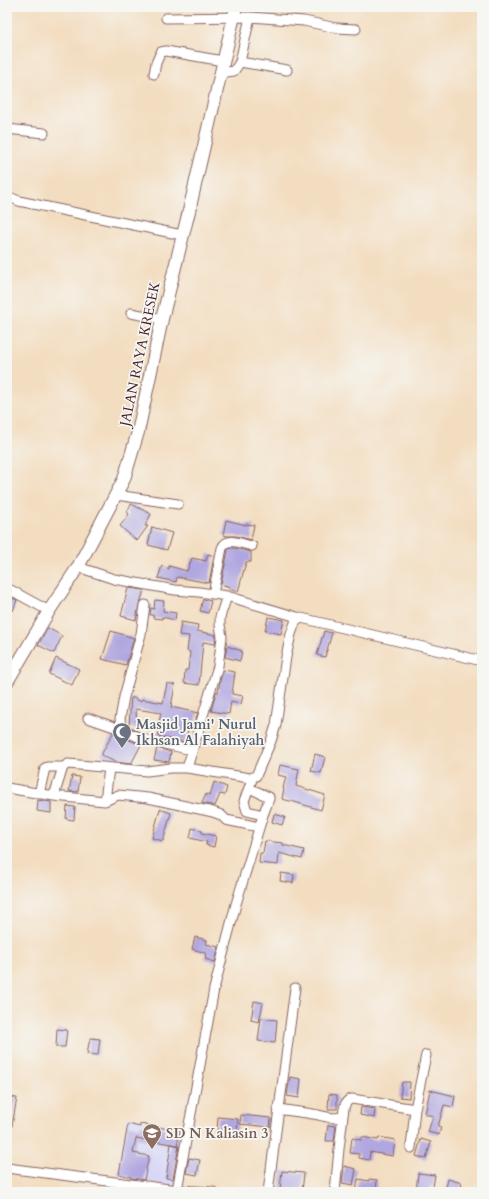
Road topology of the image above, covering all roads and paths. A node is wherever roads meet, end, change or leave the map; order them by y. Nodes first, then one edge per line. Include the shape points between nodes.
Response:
1 (235, 12) edge
2 (250, 17) junction
3 (166, 18) dead end
4 (356, 29) dead end
5 (223, 61) junction
6 (240, 62) junction
7 (288, 70) dead end
8 (220, 73) junction
9 (154, 74) dead end
10 (7, 129) edge
11 (44, 133) dead end
12 (7, 196) edge
13 (182, 236) junction
14 (131, 313) dead end
15 (162, 318) junction
16 (116, 494) junction
17 (178, 504) dead end
18 (252, 546) dead end
19 (78, 567) junction
20 (7, 588) edge
21 (214, 594) junction
22 (227, 596) junction
23 (145, 605) dead end
24 (49, 611) junction
25 (297, 617) junction
26 (482, 661) edge
27 (7, 682) edge
28 (88, 718) dead end
29 (123, 730) junction
30 (192, 750) junction
31 (63, 767) junction
32 (109, 768) junction
33 (188, 768) junction
34 (253, 777) junction
35 (7, 788) edge
36 (249, 788) junction
37 (39, 794) junction
38 (54, 796) junction
39 (104, 801) junction
40 (263, 815) junction
41 (259, 827) junction
42 (295, 988) dead end
43 (426, 1055) dead end
44 (278, 1109) junction
45 (415, 1109) junction
46 (343, 1116) junction
47 (411, 1148) dead end
48 (7, 1168) edge
49 (177, 1190) junction
50 (213, 1192) edge
51 (268, 1192) edge
52 (335, 1192) edge

1 - 2 street
1 - 3 street
1 - 5 main road, JALAN RAYA KRESEK
2 - 4 street via 304,21 336,28
2 - 6 street
5 - 8 main road, JALAN RAYA KRESEK
5 - 9 street via 166,51 161,52
6 - 7 street
6 - 8 street via 234,71
8 - 13 main road, JALAN RAYA KRESEK
10 - 11 street
12 - 13 street via 19,201
13 - 15 main road, JALAN RAYA KRESEK
14 - 15 street
15 - 16 main road, JALAN RAYA KRESEK via 138,432 124,479
16 - 17 street
16 - 19 main road, JALAN RAYA KRESEK
18 - 21 street via 230,541 223,545
19 - 21 street via 114,579
19 - 24 main road, JALAN RAYA KRESEK
20 - 24 street
21 - 22 street
22 - 25 street
22 - 30 street via 220,617 222,637 218,666
23 - 29 street via 141,634 121,712
24 - 27 main road, JALAN RAYA KRESEK
25 - 26 street
25 - 34 street via 286,657 276,725 256,776
28 - 29 street
29 - 30 street via 142,739
30 - 33 street
31 - 32 street via 68,764
31 - 37 street via 45,768
31 - 38 street
32 - 33 street via 146,771
32 - 39 street
33 - 34 street
34 - 36 street
35 - 37 street
36 - 40 street via 244,801 247,810
36 - 40 street via 269,797
37 - 38 street
38 - 39 street
39 - 41 street via 118,796 148,798 213,812 226,820
40 - 41 street
41 - 49 street via 214,989
42 - 44 street
43 - 45 street
44 - 46 street via 326,1117
44 - 51 street
45 - 46 street via 348,1099
45 - 47 street
46 - 52 street
48 - 49 street
49 - 50 street

